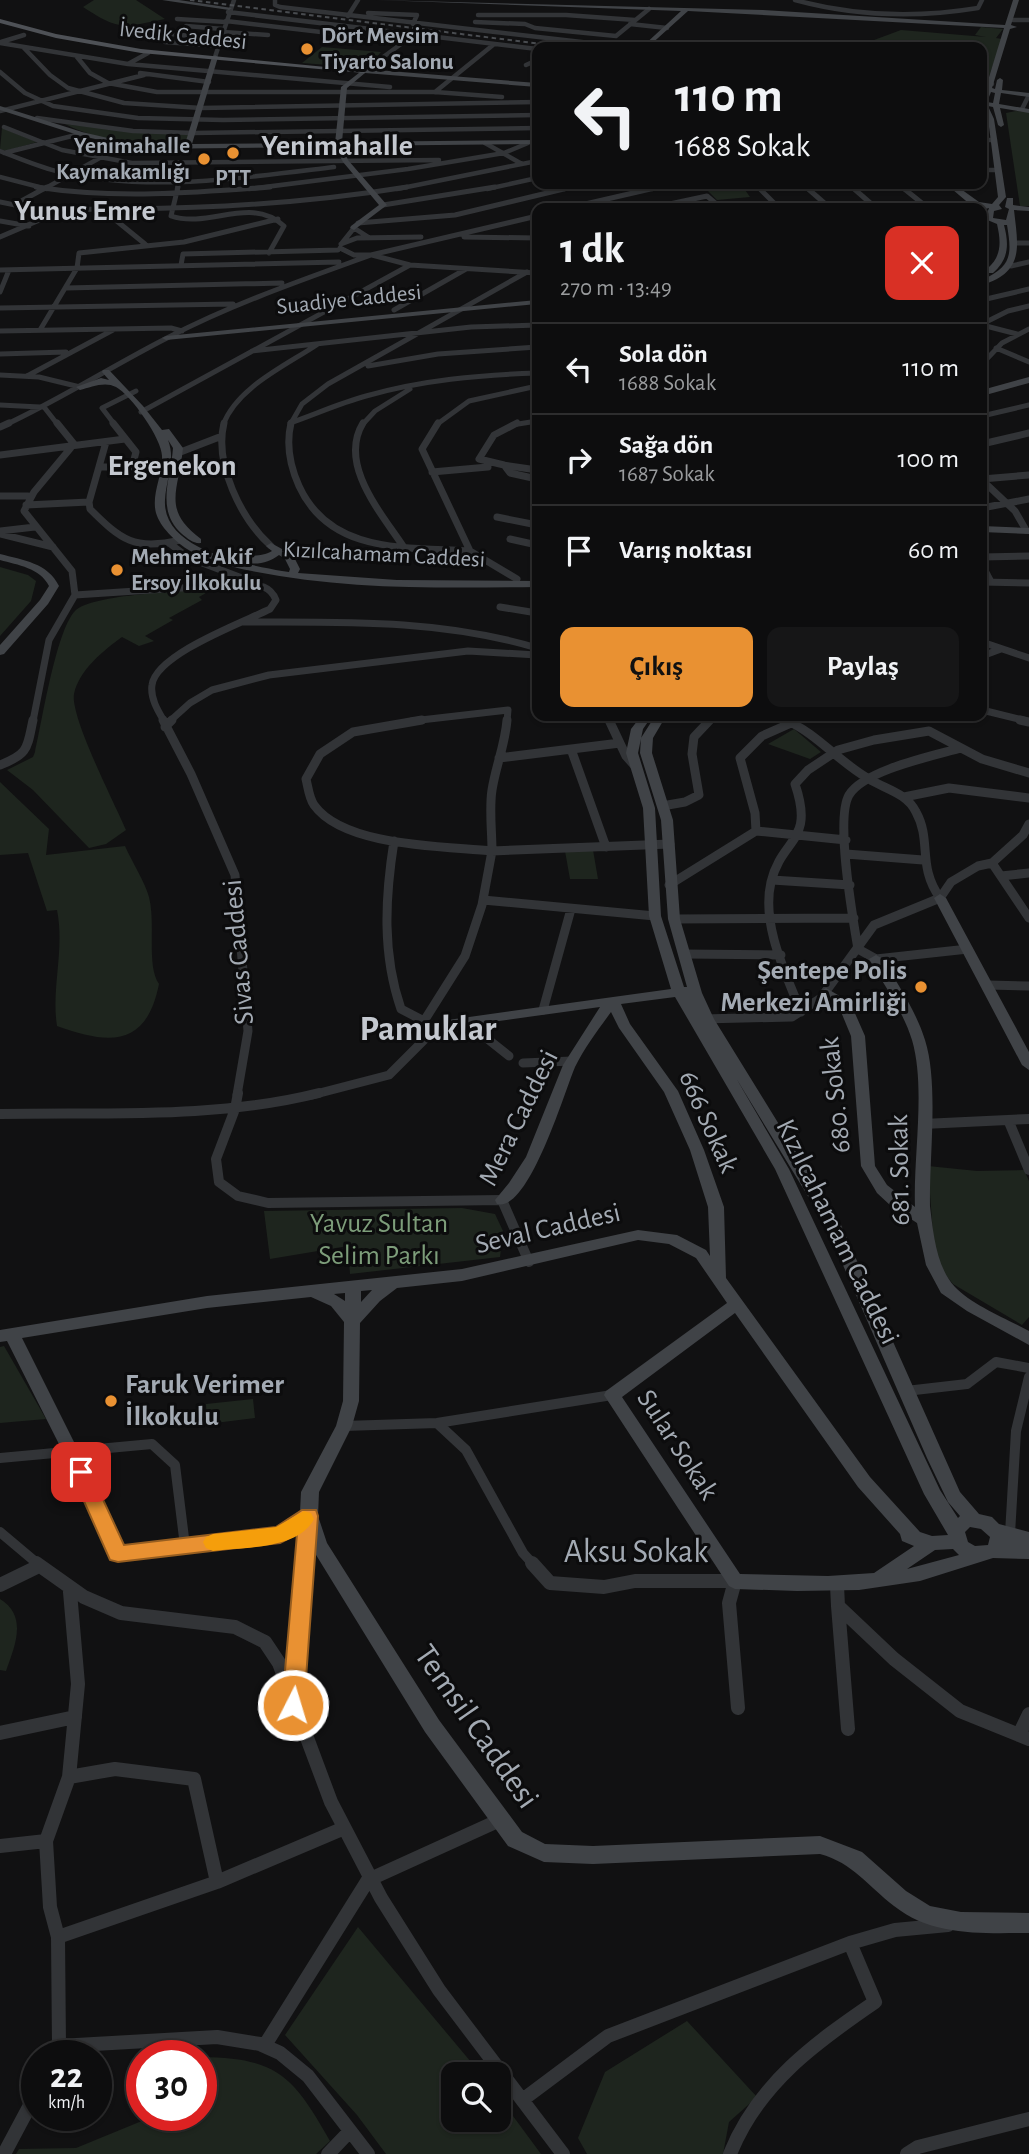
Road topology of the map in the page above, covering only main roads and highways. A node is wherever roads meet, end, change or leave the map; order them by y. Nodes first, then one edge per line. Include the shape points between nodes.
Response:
1 (165, 0) edge
2 (379, 0) edge
3 (1019, 0) edge
4 (686, 10) junction
5 (227, 16) road end
6 (0, 22) edge
7 (1013, 22) junction
8 (651, 42) edge
9 (214, 58) junction
10 (364, 71) junction
11 (532, 85) edge
12 (993, 88) junction
13 (1029, 95) edge
14 (987, 98) edge
15 (987, 105) edge
16 (997, 106) junction
17 (987, 109) edge
18 (1, 110) edge
19 (1025, 110) edge
20 (532, 140) edge
21 (338, 146) junction
22 (188, 147) junction
23 (956, 189) edge
24 (974, 203) edge
25 (1010, 209) junction
26 (1029, 209) edge
27 (987, 212) edge
28 (994, 216) junction
29 (1010, 222) junction
30 (987, 224) edge
31 (356, 225) road end
32 (987, 273) edge
33 (987, 281) edge
34 (532, 300) edge
35 (468, 305) junction
36 (182, 331) road end
37 (166, 338) road end
38 (1029, 380) edge
39 (120, 386) junction
40 (80, 387) road end
41 (987, 392) edge
42 (132, 393) junction
43 (145, 410) junction
44 (178, 453) junction
45 (166, 462) junction
46 (987, 529) edge
47 (1028, 531) edge
48 (180, 540) junction
49 (273, 550) junction
50 (0, 556) edge
51 (246, 560) junction
52 (293, 568) junction
53 (273, 569) junction
54 (532, 579) edge
55 (505, 581) junction
56 (532, 584) edge
57 (0, 652) edge
58 (643, 721) edge
59 (657, 721) edge
60 (940, 898) road end
61 (876, 959) road end
62 (694, 990) junction
63 (679, 992) junction
64 (826, 992) road end
65 (612, 1000) junction
66 (700, 1019) junction
67 (425, 1024) road end
68 (1029, 1065) edge
69 (502, 1200) road end
70 (926, 1222) junction
71 (719, 1277) junction
72 (395, 1282) junction
73 (353, 1286) junction
74 (310, 1290) junction
75 (735, 1306) junction
76 (353, 1321) junction
77 (1027, 1333) edge
78 (6, 1335) edge
79 (309, 1516) junction
80 (973, 1520) junction
81 (1003, 1532) junction
82 (956, 1536) junction
83 (1029, 1539) edge
84 (923, 1541) junction
85 (996, 1550) junction
86 (1029, 1552) edge
87 (978, 1555) junction
88 (877, 1579) junction
89 (735, 1581) joint
90 (1029, 1923) edge

1 - 5 main road
2 - 4 main road
3 - 7 main road
4 - 7 main road
4 - 8 main road
6 - 9 main road, İvedik Caddesi via 53,38
6 - 9 main road, İvedik Caddesi via 27,33
7 - 12 main road
9 - 10 main road, İvedik Caddesi
9 - 22 main road
10 - 11 main road, İvedik Caddesi
10 - 21 main road via 347,83
12 - 13 main road
12 - 14 main road
12 - 16 main road
15 - 16 main road
16 - 19 main road
16 - 25 main road
17 - 28 main road via 1002,197
18 - 22 main road via 123,145
20 - 21 main road
21 - 22 main road
21 - 31 main road via 383,205
23 - 24 main road
25 - 26 main road
25 - 28 main road
25 - 29 main road
27 - 28 main road
28 - 29 main road
28 - 30 main road
28 - 32 main road via 1004,253 1002,262
29 - 33 main road via 1015,254 1011,266
34 - 35 main road, Suadiye Caddesi
35 - 36 main road, Suadiye Caddesi
35 - 37 main road, Suadiye Caddesi
38 - 41 main road
39 - 40 main road via 101,381
39 - 42 main road
39 - 42 main road via 110,370
42 - 43 main road
43 - 44 main road via 173,440
43 - 45 main road via 163,439
44 - 45 main road
44 - 48 main road, Kızılcahamam Caddesi via 169,489
45 - 48 main road, Kızılcahamam Caddesi via 160,510 165,524
46 - 47 main road
48 - 51 main road, Kızılcahamam Caddesi
48 - 53 main road, Kızılcahamam Caddesi via 216,559
49 - 51 main road via 267,559
49 - 52 main road
49 - 53 main road
50 - 57 main road via 41,570 54,586
51 - 53 main road, Kızılcahamam Caddesi
52 - 53 main road, Kızılcahamam Caddesi
52 - 55 main road, Kızılcahamam Caddesi
52 - 55 main road, Kızılcahamam Caddesi via 357,581
54 - 55 main road, Kızılcahamam Caddesi
55 - 56 main road, Kızılcahamam Caddesi
58 - 63 main road, Kızılcahamam Caddesi via 632,753 649,808 655,916
59 - 62 main road, Kızılcahamam Caddesi via 647,738 646,753 670,844 674,919
60 - 68 main road
61 - 70 main road, 681. Sokak via 920,1048
62 - 63 main road
62 - 66 main road, Kızılcahamam Caddesi
63 - 65 main road
63 - 66 main road, Kızılcahamam Caddesi
64 - 70 main road, 680. Sokak via 845,1005 858,1036 868,1166 882,1189
65 - 67 main road
65 - 69 main road, Mera Caddesi via 572,1061 538,1150 515,1189
65 - 71 main road, 666 Sokak via 624,1025 671,1091 697,1150 716,1208
66 - 80 main road, Kızılcahamam Caddesi via 833,1224 944,1477
66 - 82 main road, Kızılcahamam Caddesi via 782,1169
70 - 77 main road, 681. Sokak via 930,1262 948,1292
71 - 72 main road, Seval Caddesi via 701,1254 672,1239 638,1235 462,1275
71 - 75 main road, Seval Caddesi
72 - 73 main road, Seval Caddesi
72 - 76 main road
73 - 74 main road, Seval Caddesi
73 - 76 main road
74 - 76 main road via 337,1302
74 - 78 main road, Seval Caddesi
75 - 84 main road, Seval Caddesi via 883,1514 896,1529
75 - 89 main road, Sular Sokak via 612,1395
76 - 79 main road via 351,1401 344,1426 310,1492
78 - 79 main road via 71,1452 118,1554 280,1534
79 - 90 main road, Temsil Caddesi via 319,1545 425,1715 515,1839 544,1853 593,1855 820,1845 859,1859 900,1899 923,1913 966,1923
80 - 81 main road
80 - 82 main road via 962,1522
81 - 83 main road
81 - 85 main road
82 - 84 main road
82 - 87 main road via 968,1552
84 - 88 main road, Aksu Sokak
85 - 86 main road
85 - 87 main road
87 - 88 main road, Aksu Sokak via 915,1577
88 - 89 main road, Aksu Sokak via 837,1586

